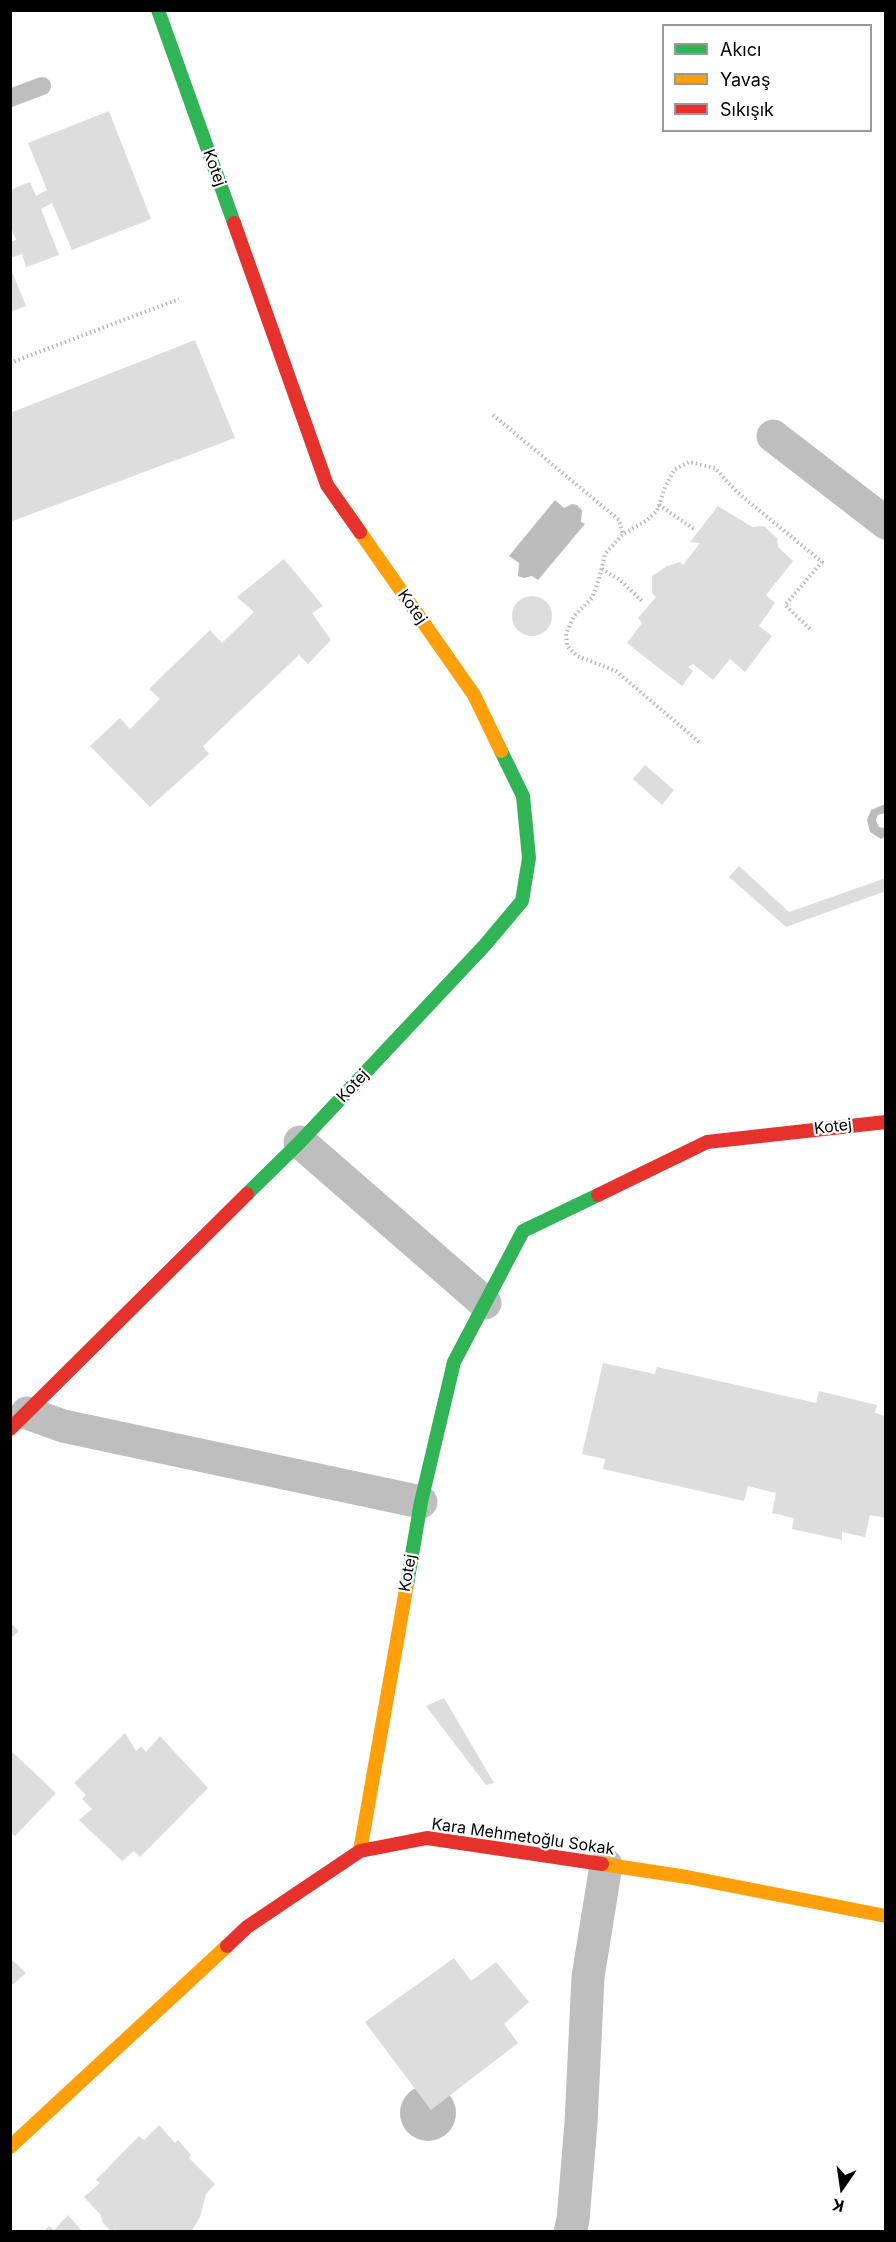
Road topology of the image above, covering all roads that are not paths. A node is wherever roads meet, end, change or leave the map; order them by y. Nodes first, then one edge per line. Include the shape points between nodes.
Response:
1 (158, 10) edge
2 (42, 86) dead end
3 (10, 98) edge
4 (773, 436) dead end
5 (885, 523) edge
6 (885, 1122) edge
7 (300, 1142) junction
8 (485, 1303) junction
9 (19, 1421) edge
10 (421, 1502) junction
11 (360, 1851) junction
12 (606, 1865) junction
13 (885, 1916) edge
14 (10, 2147) edge
15 (570, 2232) edge

1 - 7 street, Kotej via 327,485 474,695 524,796 529,858 522,901
2 - 3 lane
4 - 5 street
6 - 8 street, Kotej via 707,1142 523,1231
7 - 8 street
7 - 9 street, Kotej
8 - 10 street, Kotej via 454,1362
9 - 10 street via 63,1426
10 - 11 street, Kotej
11 - 12 street, Kara Mehmetoğlu Sokak via 427,1838
11 - 14 street, Kara Mehmetoğlu Sokak via 247,1927
12 - 13 street, Kara Mehmetoğlu Sokak
12 - 15 street via 588,1977 581,2123

